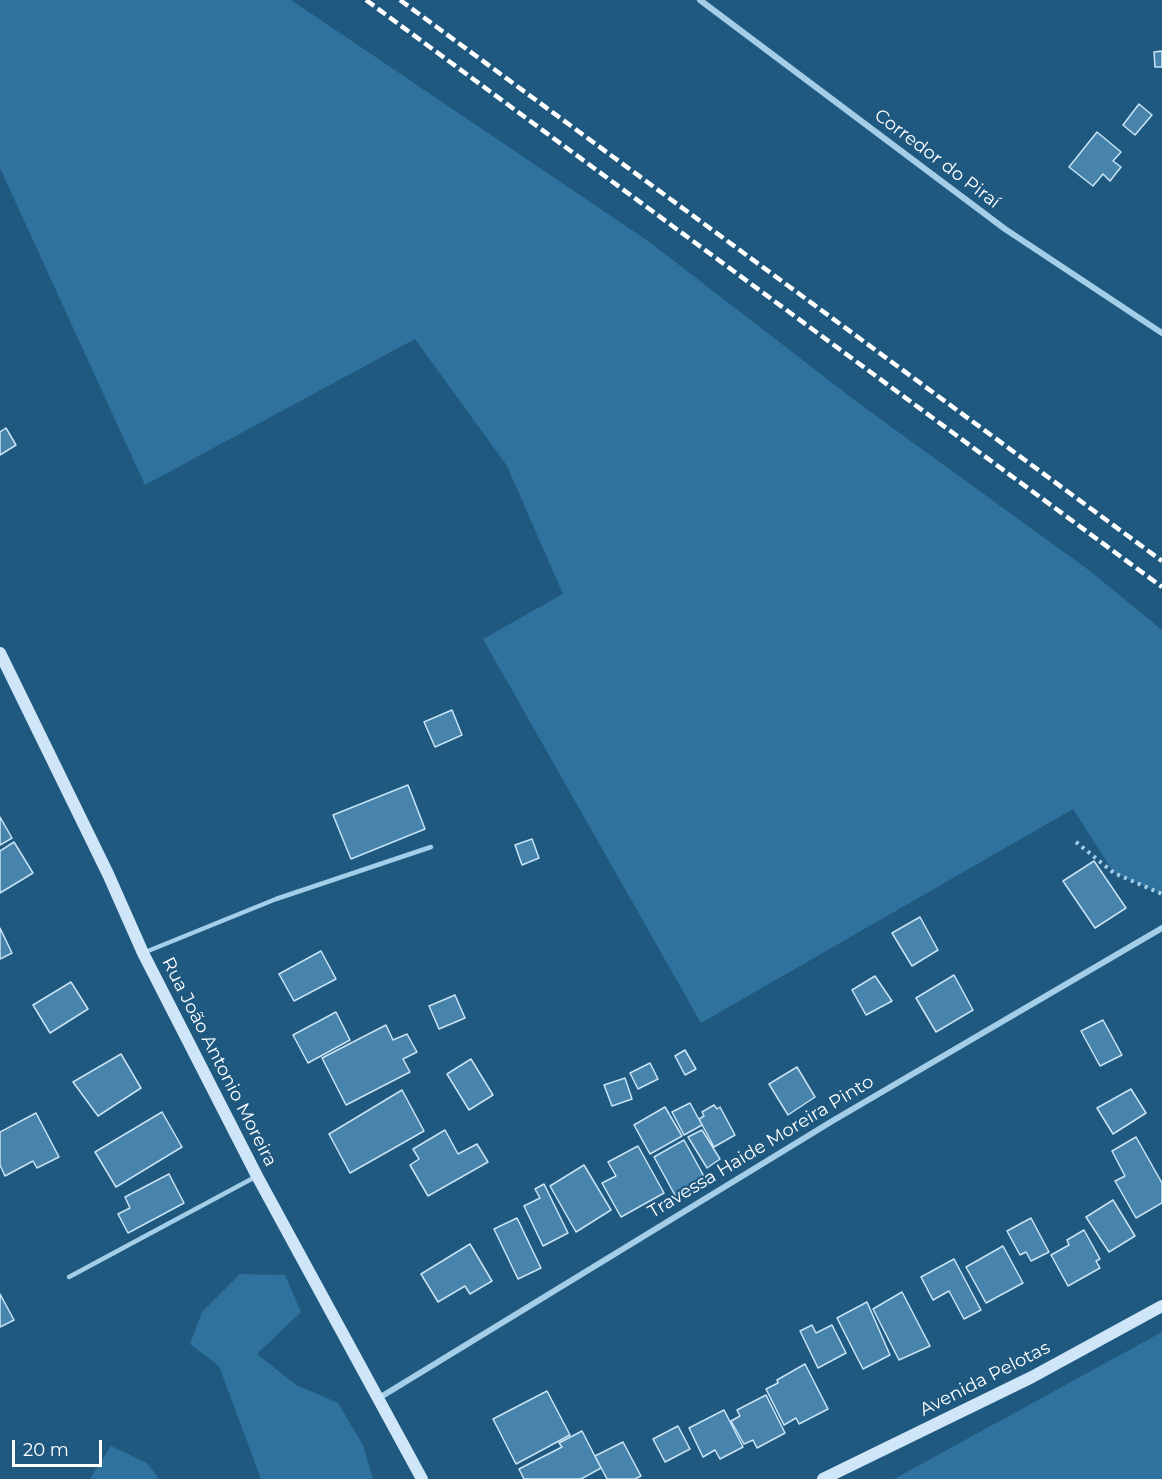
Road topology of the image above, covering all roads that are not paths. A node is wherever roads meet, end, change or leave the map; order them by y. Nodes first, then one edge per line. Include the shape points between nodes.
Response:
1 (700, 0) edge
2 (1162, 333) edge
3 (0, 653) edge
4 (431, 847) dead end
5 (1162, 928) edge
6 (143, 953) junction
7 (257, 1176) junction
8 (69, 1276) dead end
9 (1162, 1306) edge
10 (379, 1398) junction
11 (422, 1479) edge
12 (823, 1479) edge

1 - 2 street, Corredor do Piraí via 1005,229
3 - 6 main road, Rua João Antonio Moreira
4 - 6 lane via 276,899
5 - 10 street, Travessa Haide Moreira Pinto via 834,1120
6 - 7 main road, Rua João Antonio Moreira
7 - 8 lane
7 - 10 main road, Rua João Antonio Moreira
9 - 12 main road, Avenida Pelotas via 1032,1377
10 - 11 main road, Rua João Antonio Moreira

